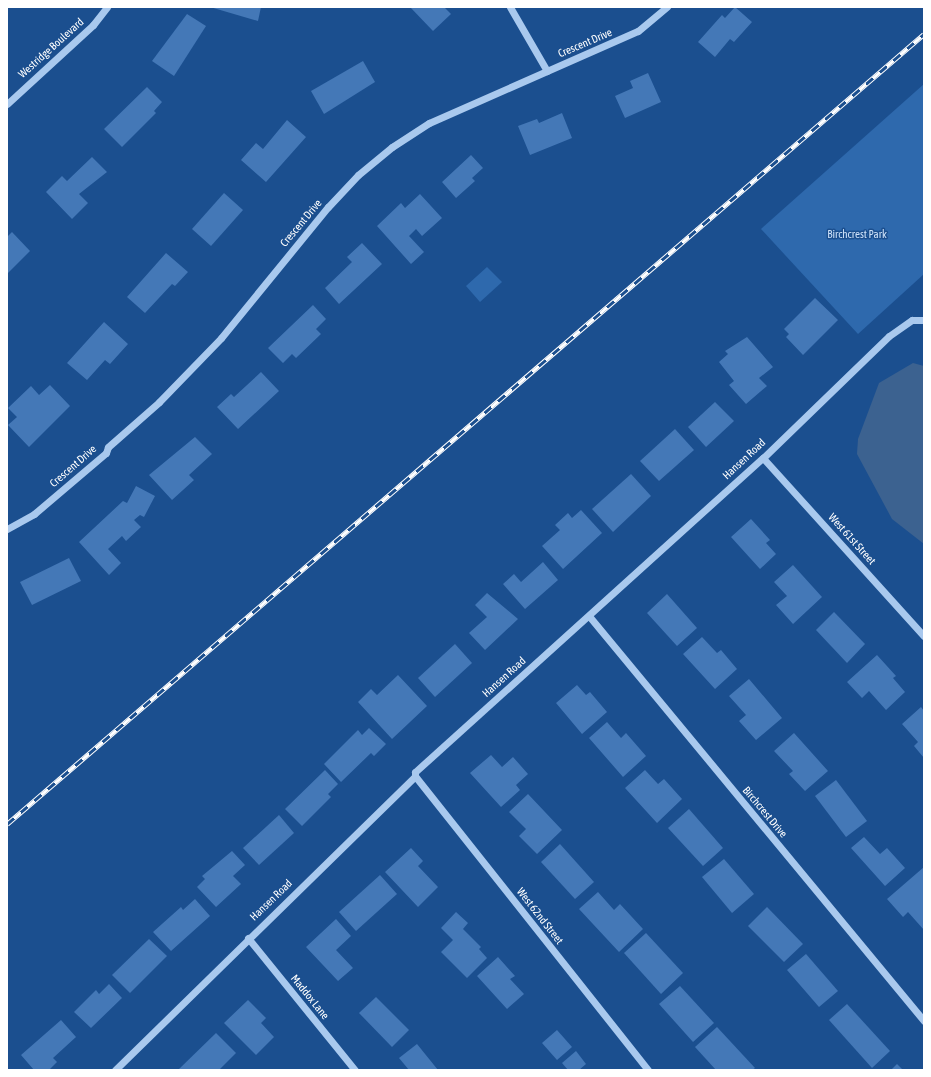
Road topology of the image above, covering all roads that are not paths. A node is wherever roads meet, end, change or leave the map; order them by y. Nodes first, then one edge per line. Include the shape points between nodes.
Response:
1 (107, 7) edge
2 (510, 7) edge
3 (667, 7) edge
4 (547, 71) junction
5 (8, 99) edge
6 (924, 320) edge
7 (763, 458) junction
8 (7, 529) edge
9 (589, 616) junction
10 (924, 636) edge
11 (416, 776) junction
12 (248, 938) junction
13 (924, 1021) edge
14 (115, 1070) edge
15 (355, 1070) edge
16 (648, 1070) edge

1 - 5 street, Westridge Boulevard via 93,24
2 - 4 street
3 - 4 street, Crescent Drive via 638,31
4 - 8 street, Crescent Drive via 429,123 358,175 185,376 108,447 106,453 34,514
6 - 7 street, Hansen Road via 912,320 889,336
7 - 9 street, Hansen Road
7 - 10 street, West 61st Street
9 - 11 street, Hansen Road via 415,772
9 - 13 street, Birchcrest Drive
11 - 12 street, Hansen Road
11 - 16 street, West 62nd Street
12 - 14 street, Hansen Road
12 - 15 street, Maddox Lane

